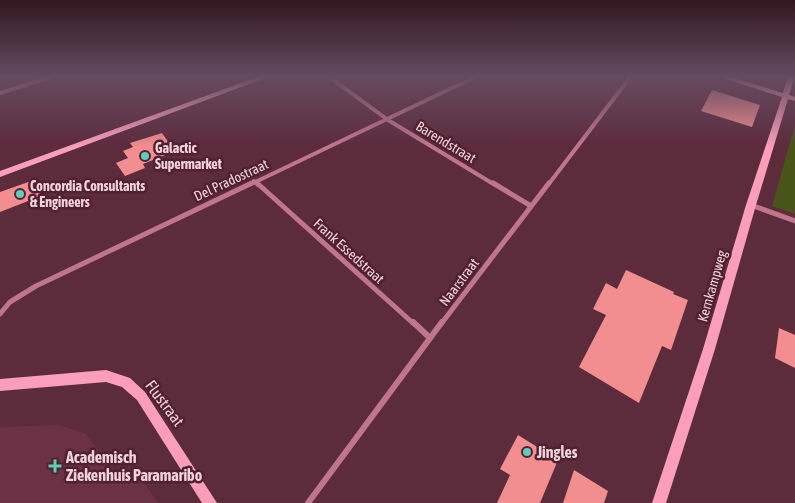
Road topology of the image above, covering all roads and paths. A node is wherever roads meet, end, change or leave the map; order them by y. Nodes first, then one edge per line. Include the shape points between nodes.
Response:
1 (204, 99) edge
2 (360, 99) edge
3 (430, 99) edge
4 (612, 99) edge
5 (789, 99) edge
6 (388, 120) junction
7 (0, 174) edge
8 (254, 181) junction
9 (531, 206) junction
10 (751, 206) junction
11 (795, 221) edge
12 (0, 314) edge
13 (430, 338) junction
14 (0, 385) edge
15 (210, 503) edge
16 (308, 503) edge
17 (659, 503) edge

1 - 7 street
2 - 6 street, Barendstraat
3 - 6 street, Del Pradostraat
4 - 9 street, Naarstraat
5 - 10 street, Kernkampweg
6 - 8 street, Del Pradostraat
6 - 9 street, Barendstraat
8 - 12 street, Del Pradostraat via 36,286 10,302
8 - 13 street, Frank Essedstraat
9 - 13 street, Naarstraat
10 - 11 street
10 - 17 street, Kernkampweg via 710,349
13 - 16 street, Naarstraat
14 - 15 street, Flustraat via 106,376 126,382 158,420

